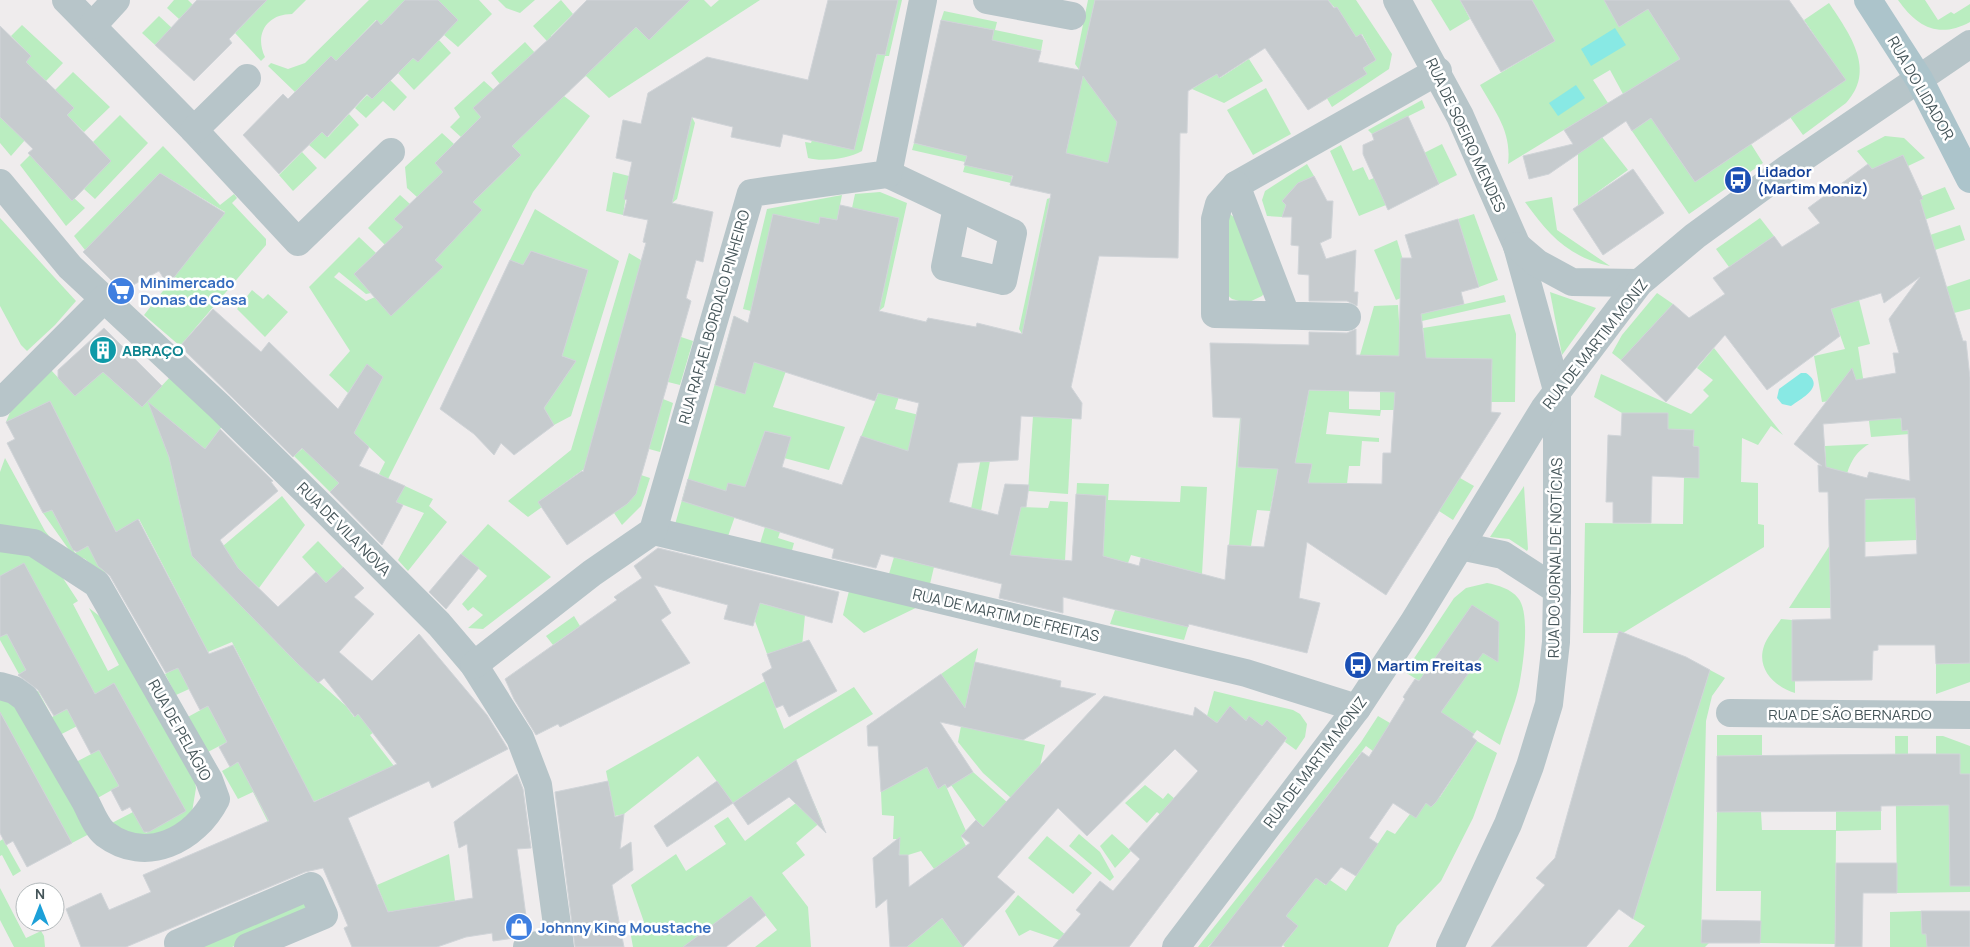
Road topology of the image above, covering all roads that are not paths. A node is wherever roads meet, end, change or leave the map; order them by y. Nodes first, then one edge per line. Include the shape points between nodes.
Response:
1 (66, 0) edge
2 (116, 0) edge
3 (923, 0) edge
4 (987, 0) edge
5 (1397, 0) edge
6 (1868, 0) edge
7 (1072, 16) dead end
8 (93, 25) junction
9 (1970, 44) edge
10 (1438, 71) junction
11 (247, 78) dead end
12 (1919, 79) junction
13 (194, 130) junction
14 (391, 152) dead end
15 (888, 174) junction
16 (1970, 179) edge
17 (0, 183) edge
18 (1236, 185) junction
19 (957, 207) dead end
20 (1517, 246) junction
21 (1639, 283) junction
22 (104, 299) junction
23 (1286, 315) junction
24 (1347, 316) dead end
25 (1556, 390) junction
26 (0, 402) edge
27 (653, 531) junction
28 (0, 538) edge
29 (1460, 546) junction
30 (1557, 590) junction
31 (474, 665) junction
32 (0, 686) edge
33 (1356, 708) junction
34 (1730, 713) dead end
35 (1970, 715) edge
36 (559, 944) edge
37 (180, 947) edge
38 (248, 947) edge
39 (527, 947) edge
40 (1176, 947) edge
41 (1450, 947) edge

1 - 8 street
2 - 8 street
3 - 15 street
4 - 7 street
5 - 10 street, RUA DE SOEIRO MENDES
6 - 12 main road, RUA DO LIDADOR
8 - 13 street
9 - 12 street, RUA DE MARTIM MONIZ
10 - 18 street
10 - 20 street, RUA DE SOEIRO MENDES
11 - 13 street
12 - 16 main road, RUA DO LIDADOR
12 - 21 street, RUA DE MARTIM MONIZ via 1702,230
13 - 14 street via 298,242
15 - 19 street
15 - 27 street, RUA RAFAEL BORDALO PINHEIRO via 751,193
17 - 22 street, RUA DE VILA NOVA via 70,267
18 - 23 street
18 - 23 street via 1219,204 1215,219 1215,314
20 - 21 street, RUA DE SOEIRO MENDES via 1537,263 1572,282
20 - 25 street, RUA DE SOEIRO MENDES
21 - 25 street, RUA DE MARTIM MONIZ
22 - 26 street
22 - 31 street, RUA DE VILA NOVA via 340,525 439,624
23 - 24 street
25 - 29 street, RUA DE MARTIM MONIZ
25 - 30 street, RUA DO JORNAL DE NOTÍCIAS
27 - 31 street via 592,572
27 - 33 street, RUA DE MARTIM DE FREITAS via 1246,673
28 - 32 street, RUA DE PELÁGIO via 34,543 97,584 209,780 216,799 210,810 181,839 157,848 128,845 104,833 25,698
29 - 30 street via 1503,555
29 - 33 street, RUA DE MARTIM MONIZ
30 - 41 street, RUA DO JORNAL DE NOTÍCIAS via 1556,642 1549,704 1508,824
31 - 36 street, RUA DE VILA NOVA via 520,738 538,785
33 - 40 street, RUA DE MARTIM MONIZ
34 - 35 street, RUA DE SÃO BERNARDO
36 - 39 street
37 - 38 street via 178,943 311,886 324,915

